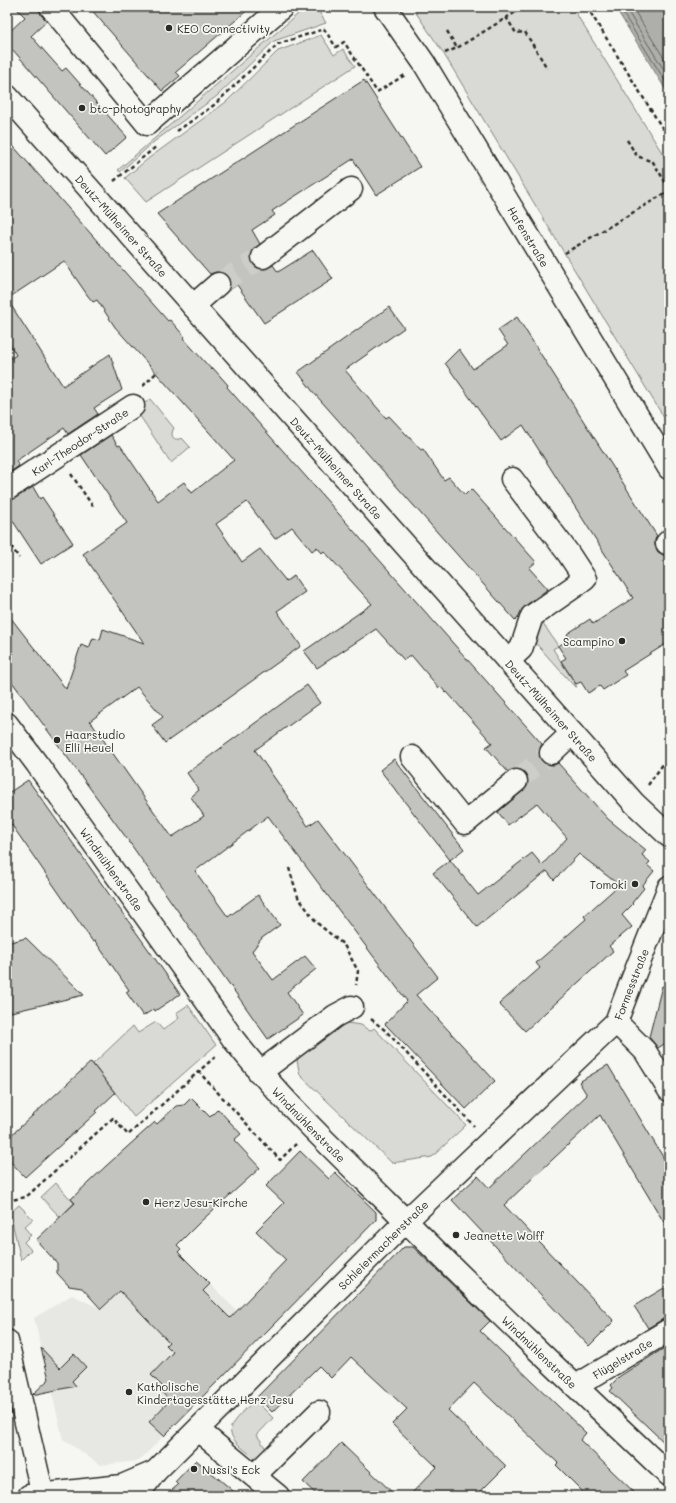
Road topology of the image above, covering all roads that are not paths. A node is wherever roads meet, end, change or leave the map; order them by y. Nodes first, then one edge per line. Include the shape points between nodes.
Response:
1 (51, 7) edge
2 (282, 7) edge
3 (385, 7) edge
4 (7, 96) edge
5 (14, 110) edge
6 (350, 189) dead end
7 (263, 256) tunnel mouth
8 (218, 284) tunnel mouth
9 (193, 306) junction
10 (133, 406) dead end
11 (669, 468) edge
12 (512, 479) dead end
13 (7, 489) edge
14 (508, 661) junction
15 (7, 724) edge
16 (572, 733) junction
17 (550, 753) tunnel mouth
18 (412, 757) dead end
19 (516, 781) tunnel mouth
20 (667, 830) edge
21 (669, 888) edge
22 (352, 1006) road end
23 (616, 1022) junction
24 (259, 1072) junction
25 (669, 1090) edge
26 (406, 1222) junction
27 (669, 1330) edge
28 (7, 1342) edge
29 (576, 1386) junction
30 (319, 1412) dead end
31 (198, 1430) junction
32 (155, 1472) junction
33 (669, 1475) edge
34 (254, 1476) junction
35 (38, 1496) edge
36 (137, 1496) edge
37 (278, 1496) edge

1 - 2 street via 147,124
3 - 11 street, Hafenstraße via 424,63
4 - 5 street, Deutz-Mülheimer Straße
5 - 9 street, Deutz-Mülheimer Straße via 96,196
6 - 7 street
8 - 9 street
9 - 14 street, Deutz-Mülheimer Straße
10 - 13 street, Karl-Theodor-Straße
12 - 14 street via 585,579 532,616 521,649
14 - 16 street, Deutz-Mülheimer Straße
15 - 24 street, Windmühlenstraße
16 - 17 street
16 - 20 street, Deutz-Mülheimer Straße via 634,803
18 - 19 street via 465,823
21 - 23 street, Formesstraße
22 - 24 street
23 - 25 street, Formesstraße via 645,1052
23 - 26 street, Schleiermacherstraße
24 - 26 street, Windmühlenstraße
26 - 29 street, Windmühlenstraße
26 - 31 street, Schleiermacherstraße
27 - 29 street, Flügelstraße
28 - 35 street
29 - 33 street, Windmühlenstraße
30 - 34 street
31 - 32 street, Schleiermacherstraße
31 - 34 street
32 - 35 street, Schleiermacherstraße via 122,1486
32 - 36 street, Schleiermacherstraße
34 - 37 street

